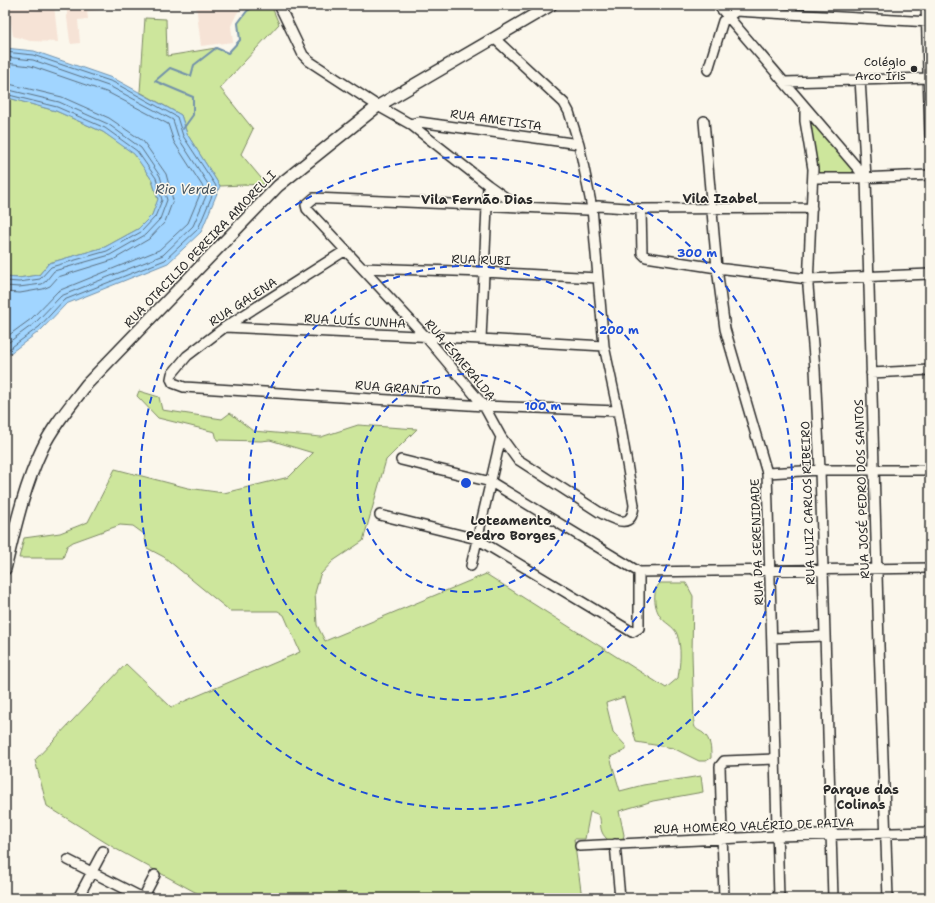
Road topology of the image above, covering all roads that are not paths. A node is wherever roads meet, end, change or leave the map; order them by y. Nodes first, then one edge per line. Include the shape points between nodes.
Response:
1 (279, 5) edge
2 (551, 5) edge
3 (718, 5) edge
4 (926, 5) edge
5 (728, 16) junction
6 (928, 22) edge
7 (494, 38) junction
8 (708, 70) dead end
9 (929, 78) edge
10 (860, 79) junction
11 (785, 82) junction
12 (378, 106) junction
13 (805, 108) junction
14 (704, 121) dead end
15 (410, 124) junction
16 (930, 136) edge
17 (579, 144) junction
18 (930, 175) edge
19 (813, 178) junction
20 (866, 178) junction
21 (488, 185) junction
22 (488, 206) junction
23 (520, 208) junction
24 (592, 208) junction
25 (712, 208) junction
26 (812, 208) junction
27 (641, 209) junction
28 (346, 250) junction
29 (363, 268) junction
30 (717, 268) junction
31 (484, 272) junction
32 (930, 274) edge
33 (868, 276) junction
34 (598, 278) junction
35 (808, 279) junction
36 (225, 327) junction
37 (426, 337) junction
38 (481, 339) junction
39 (604, 346) junction
40 (930, 370) edge
41 (871, 373) junction
42 (177, 385) joint
43 (484, 406) junction
44 (618, 411) junction
45 (501, 437) junction
46 (401, 460) dead end
47 (820, 470) junction
48 (873, 470) junction
49 (930, 470) edge
50 (768, 474) junction
51 (491, 482) junction
52 (380, 515) dead end
53 (477, 539) junction
54 (471, 566) dead end
55 (930, 568) edge
56 (5, 569) edge
57 (823, 569) junction
58 (877, 569) junction
59 (769, 571) junction
60 (639, 572) junction
61 (825, 636) junction
62 (772, 638) junction
63 (775, 759) junction
64 (930, 832) edge
65 (886, 833) junction
66 (831, 835) junction
67 (777, 836) junction
68 (722, 839) junction
69 (615, 844) junction
70 (580, 846) dead end
71 (103, 851) dead end
72 (68, 860) dead end
73 (92, 872) junction
74 (155, 875) dead end
75 (78, 898) edge
76 (143, 898) edge
77 (620, 898) edge
78 (724, 898) edge
79 (779, 898) edge
80 (833, 898) edge
81 (888, 898) edge

1 - 12 street via 303,55
2 - 7 main road, RUA OTACILIO PEREIRA AMORELLI
3 - 5 street
4 - 6 street
5 - 6 street via 736,11
5 - 8 street via 723,21
5 - 11 street
6 - 9 street
7 - 12 main road, RUA OTACILIO PEREIRA AMORELLI
7 - 17 street via 564,102
9 - 10 street
9 - 16 street
10 - 11 street
10 - 20 street, RUA JOSÉ PEDRO DOS SANTOS
11 - 13 street
12 - 15 street
12 - 56 main road, RUA OTACILIO PEREIRA AMORELLI via 278,186 87,384 42,449 27,486
13 - 19 street, RUA LUIZ CARLOS RIBEIRO
13 - 20 street
14 - 25 street, RUA DA SERENIDADE
15 - 17 street, RUA AMETISTA via 419,122
15 - 21 street
17 - 24 street
18 - 20 street
19 - 20 street
19 - 26 street, RUA LUIZ CARLOS RIBEIRO
20 - 33 street, RUA JOSÉ PEDRO DOS SANTOS
21 - 22 street
21 - 23 street
22 - 23 street
22 - 28 street, RUA ESMERALDA via 314,198 306,205 307,209
22 - 31 street
23 - 24 street
24 - 27 street via 598,206
24 - 34 street
25 - 26 street
25 - 27 street
25 - 30 street, RUA DA SERENIDADE
26 - 35 street, RUA LUIZ CARLOS RIBEIRO
27 - 30 street via 644,256
28 - 29 street, RUA ESMERALDA
28 - 36 street, RUA GALENA
29 - 31 street, RUA RUBI
29 - 37 street, RUA ESMERALDA
30 - 35 street
30 - 50 street, RUA DA SERENIDADE via 724,329
31 - 34 street, RUA RUBI
31 - 38 street
32 - 33 street
33 - 35 street
33 - 41 street, RUA JOSÉ PEDRO DOS SANTOS
34 - 39 street
35 - 47 street, RUA LUIZ CARLOS RIBEIRO
36 - 37 street, RUA LUÍS CUNHA
36 - 42 street, RUA GALENA via 187,356 174,370 171,379
37 - 38 street, RUA LUÍS CUNHA
37 - 43 street, RUA ESMERALDA
38 - 39 street, RUA LUÍS CUNHA
39 - 44 street
40 - 41 street
41 - 48 street, RUA JOSÉ PEDRO DOS SANTOS
42 - 43 street, RUA GRANITO
43 - 44 street, RUA GRANITO
43 - 45 street, RUA ESMERALDA
44 - 45 street, RUA ESMERALDA via 634,505 633,514 630,520 626,521 599,512 520,462
45 - 51 street
46 - 51 street
47 - 48 street
47 - 50 street
47 - 57 street, RUA LUIZ CARLOS RIBEIRO
48 - 49 street
48 - 58 street, RUA JOSÉ PEDRO DOS SANTOS
50 - 59 street, RUA DA SERENIDADE
51 - 53 street
51 - 60 street
52 - 53 street
53 - 54 street
53 - 60 street via 632,632 639,628
55 - 58 street
57 - 58 street
57 - 59 street
57 - 61 street, RUA LUIZ CARLOS RIBEIRO
58 - 65 street, RUA JOSÉ PEDRO DOS SANTOS
59 - 60 street
59 - 62 street, RUA DA SERENIDADE
61 - 62 street
61 - 66 street, RUA LUIZ CARLOS RIBEIRO
62 - 63 street, RUA DA SERENIDADE
63 - 67 street, RUA DA SERENIDADE
63 - 68 street via 724,761 720,766
64 - 65 street, RUA HOMERO VALÉRIO DE PAIVA
65 - 66 street, RUA HOMERO VALÉRIO DE PAIVA
65 - 81 street, RUA JOSÉ PEDRO DOS SANTOS
66 - 67 street, RUA HOMERO VALÉRIO DE PAIVA
66 - 80 street, RUA LUIZ CARLOS RIBEIRO
67 - 68 street, RUA HOMERO VALÉRIO DE PAIVA
67 - 79 street, RUA DA SERENIDADE
68 - 69 street, RUA HOMERO VALÉRIO DE PAIVA
68 - 78 street
69 - 70 street, RUA HOMERO VALÉRIO DE PAIVA
69 - 77 street
71 - 73 street
72 - 73 street
73 - 75 street
73 - 76 street
74 - 76 street

